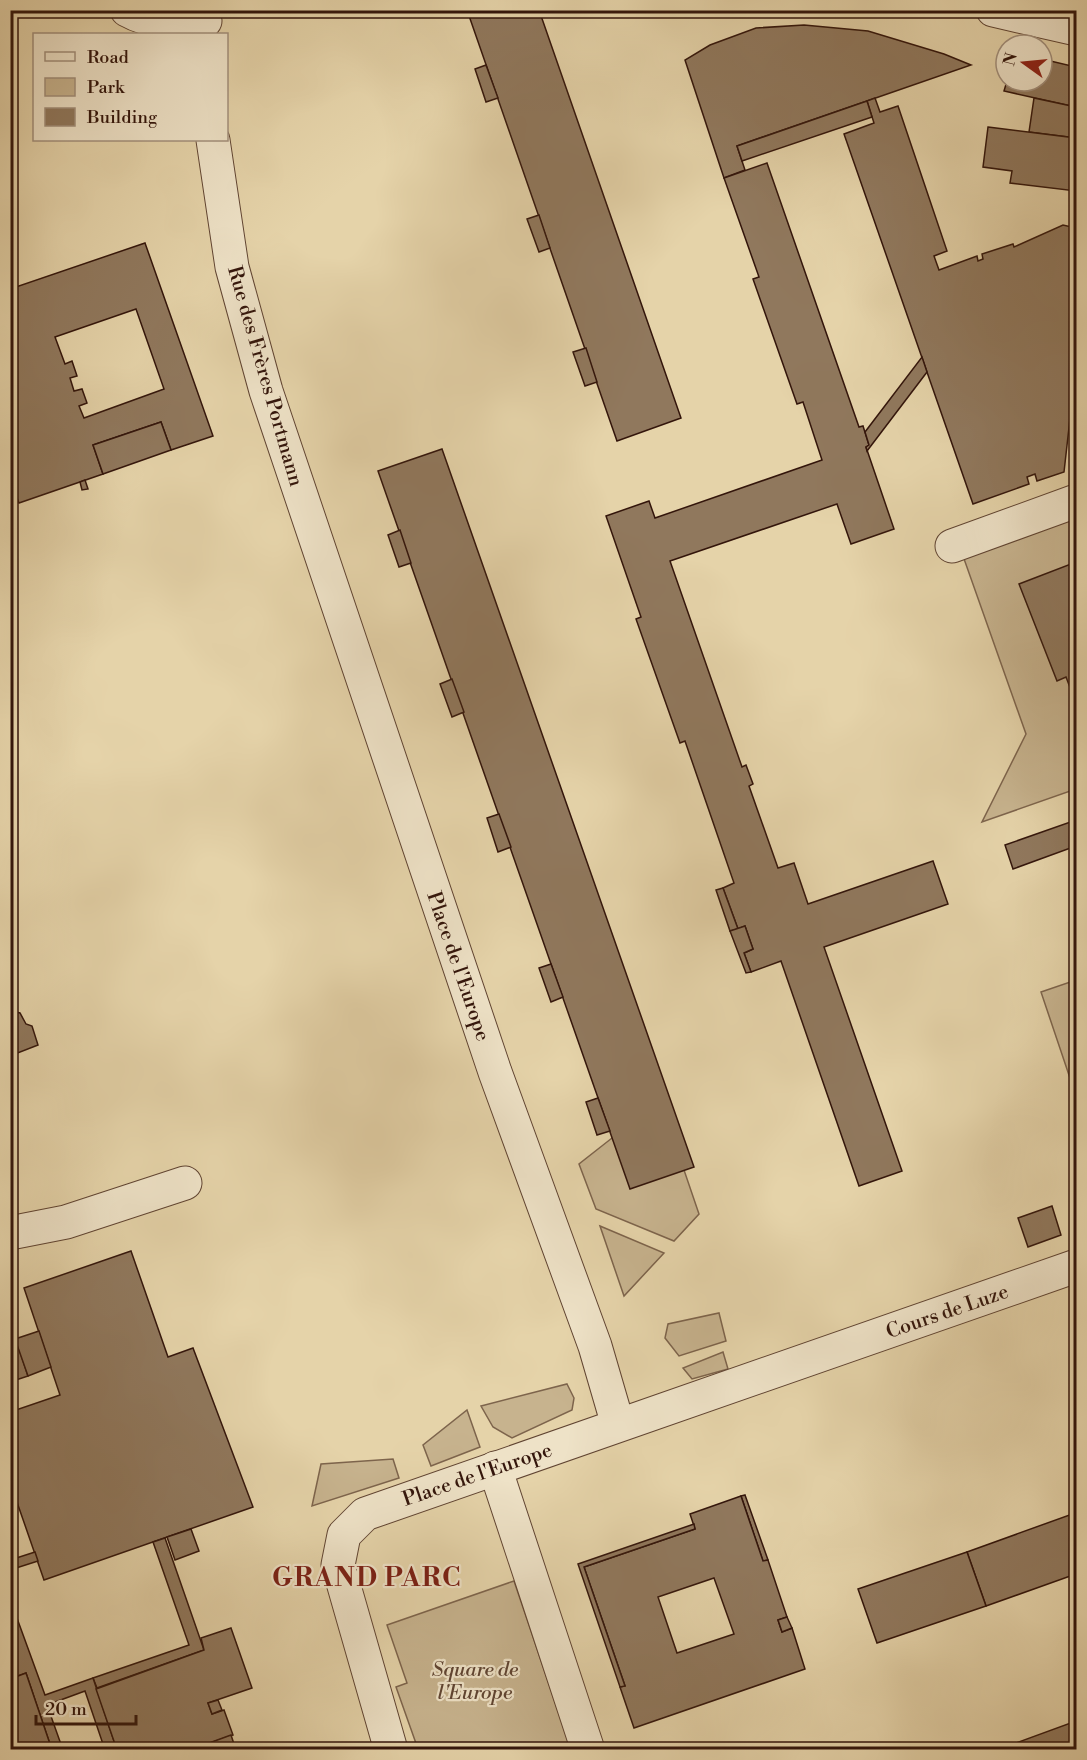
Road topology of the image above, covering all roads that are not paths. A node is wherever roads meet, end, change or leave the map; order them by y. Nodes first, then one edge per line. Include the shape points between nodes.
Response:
1 (127, 10) edge
2 (993, 10) edge
3 (206, 22) edge
4 (1077, 29) edge
5 (213, 141) edge
6 (1077, 501) edge
7 (304, 506) joint
8 (952, 546) dead end
9 (185, 1183) dead end
10 (10, 1233) edge
11 (1077, 1266) edge
12 (817, 1356) joint
13 (618, 1425) junction
14 (495, 1468) junction
15 (391, 1749) edge
16 (588, 1749) edge

1 - 3 street via 144,20
2 - 4 street
5 - 7 street, Rue des Frères Portmann via 232,267 266,392
6 - 8 street
7 - 13 street, Place de l'Europe via 495,1072 595,1346
9 - 10 street via 66,1222
11 - 12 street, Cours de Luze
12 - 13 street, Place de l'Europe
13 - 14 street, Place de l'Europe
14 - 15 street, Place de l'Europe via 365,1514 344,1534 338,1565
14 - 16 street

